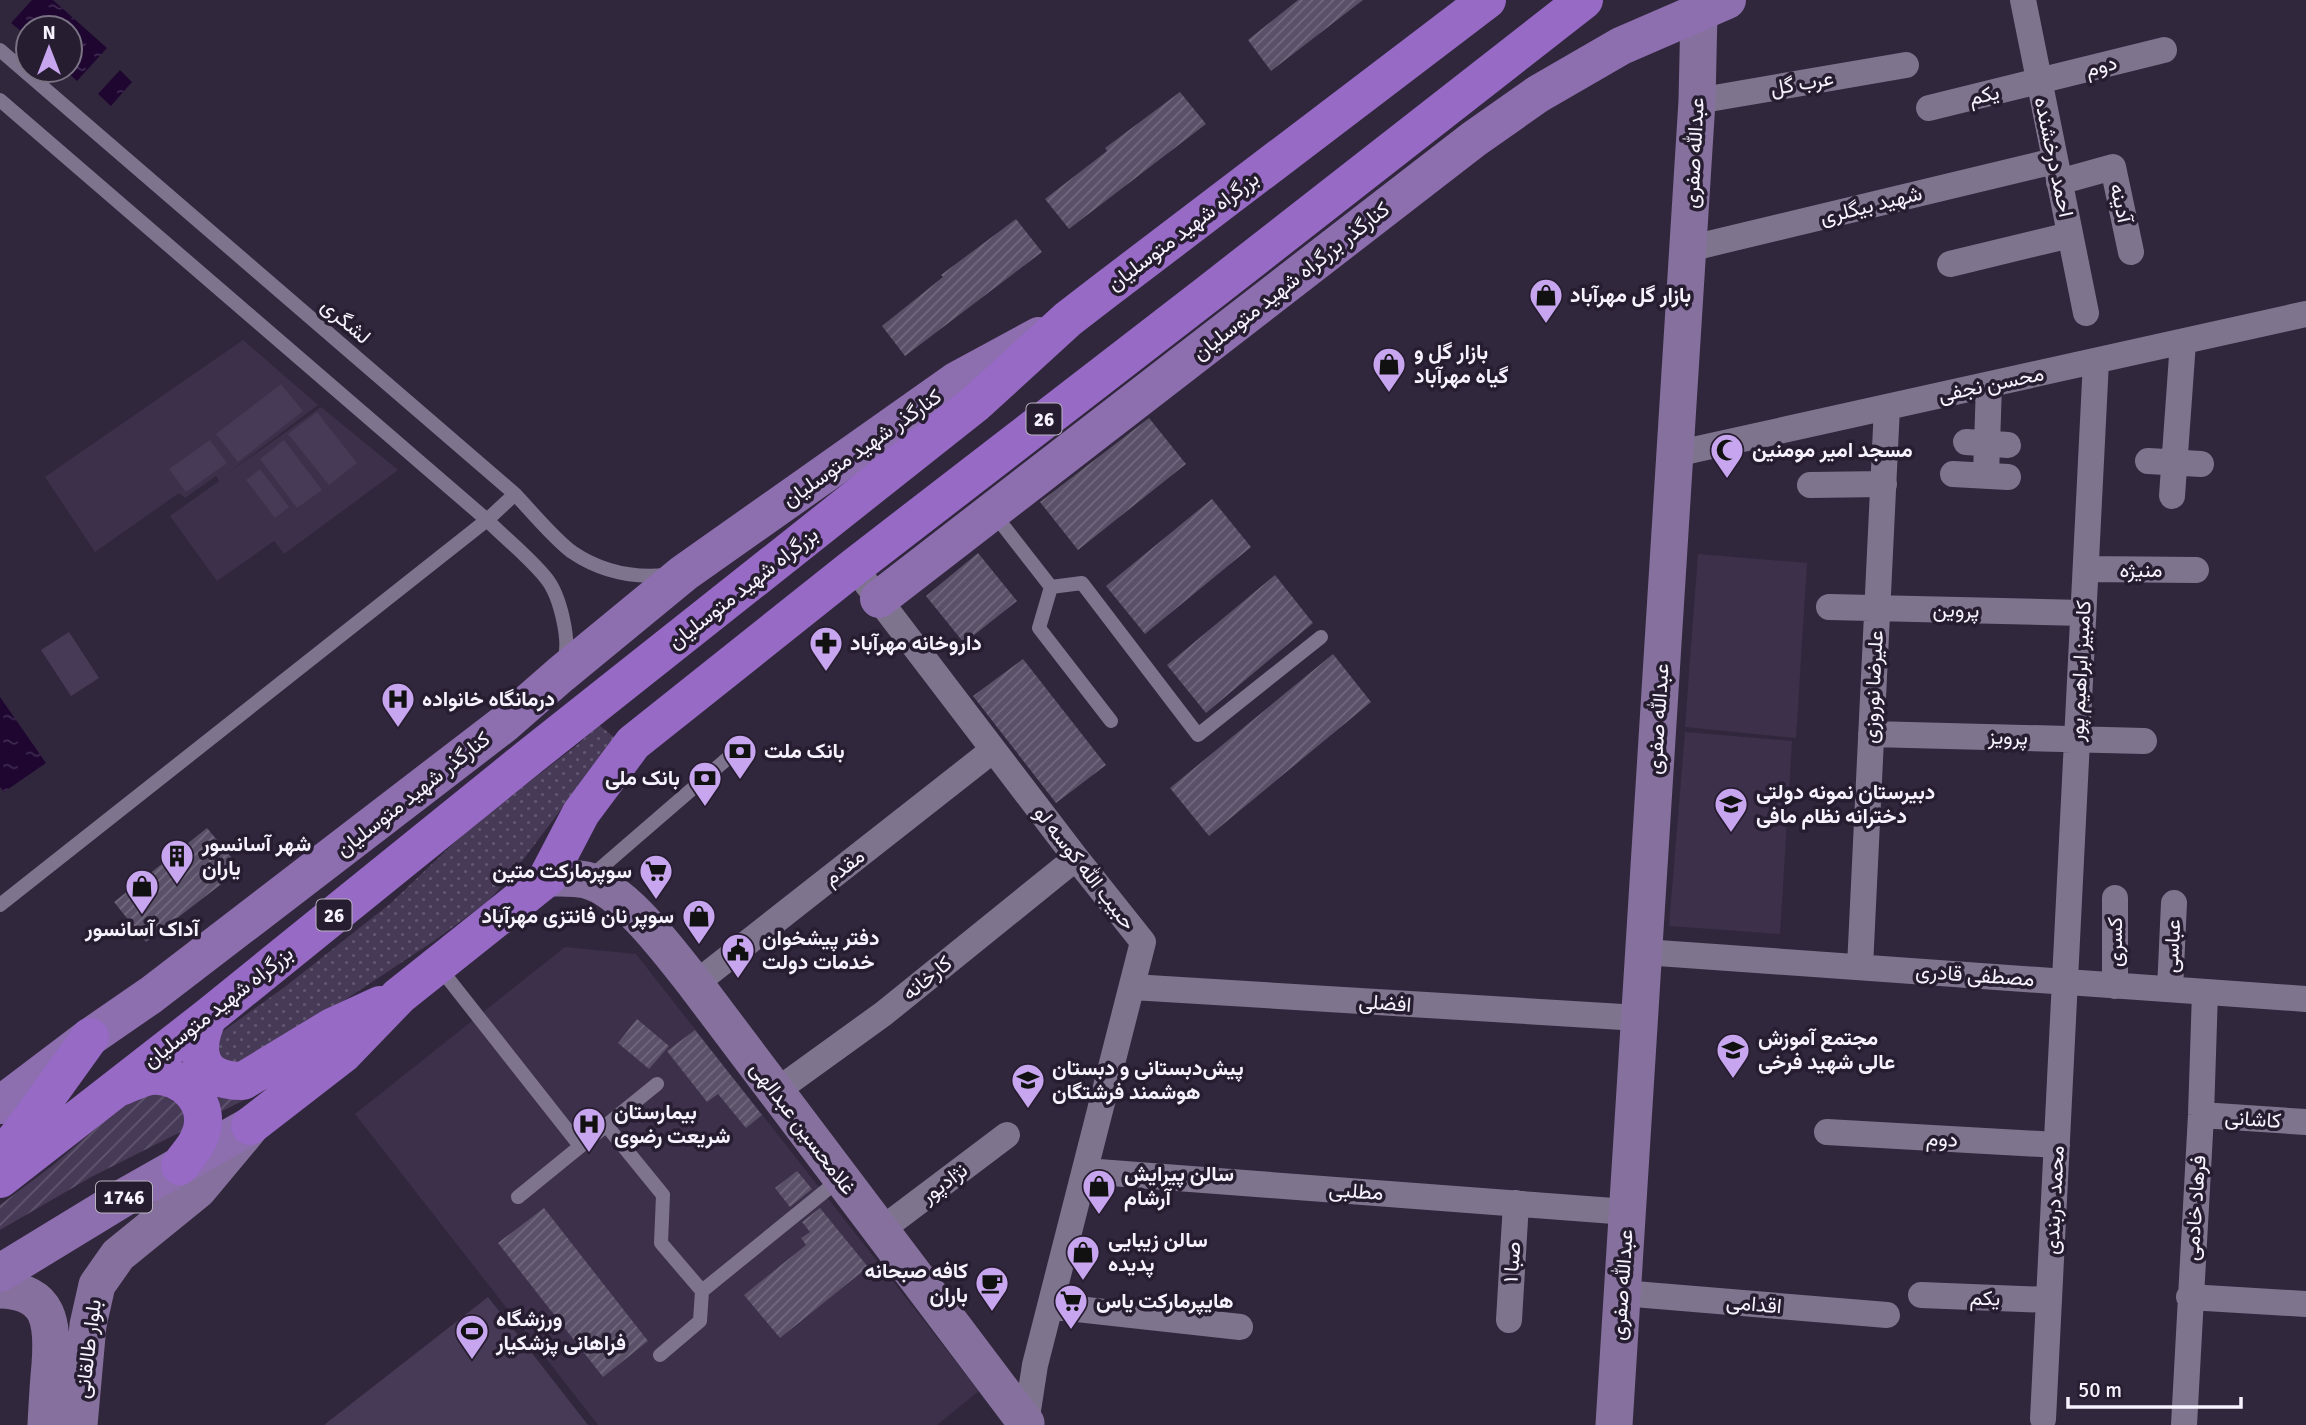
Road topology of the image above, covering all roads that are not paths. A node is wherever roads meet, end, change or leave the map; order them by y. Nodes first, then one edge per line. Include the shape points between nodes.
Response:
1 (1487, 0) edge
2 (1584, 0) edge
3 (2023, 0) edge
4 (1713, 6) edge
5 (0, 50) edge
6 (2164, 50) dead end
7 (1906, 65) dead end
8 (2038, 83) junction
9 (0, 100) edge
10 (1697, 101) junction
11 (1929, 108) dead end
12 (2057, 171) junction
13 (2070, 235) junction
14 (1688, 249) junction
15 (2131, 253) dead end
16 (1950, 264) dead end
17 (2086, 313) dead end
18 (2306, 314) edge
19 (1068, 319) junction
20 (2183, 342) junction
21 (2096, 361) junction
22 (1989, 385) junction
23 (1887, 407) junction
24 (1675, 454) junction
25 (2148, 461) dead end
26 (2174, 463) junction
27 (2201, 464) dead end
28 (1953, 474) dead end
29 (1884, 484) junction
30 (1810, 485) dead end
31 (515, 494) junction
32 (2172, 496) dead end
33 (993, 513) junction
34 (487, 520) junction
35 (854, 567) junction
36 (2085, 569) junction
37 (2196, 570) dead end
38 (684, 573) junction
39 (1051, 587) junction
40 (879, 599) junction
41 (1829, 607) dead end
42 (1877, 608) junction
43 (2083, 613) junction
44 (1321, 637) dead end
45 (560, 675) junction
46 (1111, 721) dead end
47 (1871, 734) junction
48 (2077, 739) junction
49 (2144, 741) dead end
50 (743, 745) dead end
51 (993, 750) junction
52 (1076, 858) junction
53 (547, 877) junction
54 (587, 880) junction
55 (2115, 898) dead end
56 (1, 902) edge
57 (2174, 903) dead end
58 (1644, 952) junction
59 (438, 965) junction
60 (1860, 967) junction
61 (2065, 982) junction
62 (695, 984) junction
63 (2115, 986) junction
64 (1132, 987) junction
65 (2170, 989) junction
66 (2205, 992) junction
67 (399, 996) junction
68 (2306, 999) edge
69 (208, 1017) junction
70 (1639, 1018) junction
71 (90, 1037) junction
72 (657, 1084) dead end
73 (113, 1089) junction
74 (775, 1092) junction
75 (0, 1105) edge
76 (2201, 1115) junction
77 (2306, 1122) edge
78 (606, 1125) junction
79 (250, 1126) junction
80 (1827, 1132) dead end
81 (1007, 1135) dead end
82 (2057, 1145) junction
83 (580, 1146) junction
84 (0, 1159) edge
85 (180, 1166) junction
86 (1085, 1171) junction
87 (841, 1178) junction
88 (0, 1179) edge
89 (518, 1197) dead end
90 (1516, 1203) junction
91 (1627, 1212) junction
92 (881, 1230) junction
93 (0, 1272) edge
94 (0, 1290) edge
95 (702, 1291) junction
96 (1622, 1293) junction
97 (1922, 1295) dead end
98 (2189, 1297) junction
99 (2049, 1300) junction
100 (2306, 1304) edge
101 (1050, 1306) junction
102 (1887, 1315) dead end
103 (1509, 1320) dead end
104 (1240, 1327) dead end
105 (660, 1355) dead end
106 (2043, 1419) dead end
107 (1033, 1424) edge
108 (46, 1425) edge
109 (79, 1425) edge
110 (1614, 1425) edge
111 (2184, 1425) edge

1 - 19 highway, بزرگراه شهید متوسلیان / 26
2 - 35 highway, 26
3 - 8 street, احمد درخشنده
4 - 10 street, عبدالله صفری
4 - 33 main road, کنارگذر بزرگراه شهید متوسلیان via 1621,46 1538,94 1474,139
5 - 31 lane, لشگری
6 - 8 street, دوم
7 - 10 street, عرب گل
8 - 11 street, یکم
8 - 12 street, احمد درخشنده
9 - 34 lane
10 - 14 street, عبدالله صفری
12 - 13 street, احمد درخشنده
12 - 14 street, شهید بیگلری
12 - 15 street, آدینه via 2113,167
13 - 16 street
13 - 17 street, احمد درخشنده
14 - 24 street, عبدالله صفری
18 - 20 street, محسن نجفی
19 - 38 main road, کنارگذر شهید متوسلیان via 956,381
19 - 69 highway, بزرگراه شهید متوسلیان / 26 via 976,403
20 - 21 street, محسن نجفی
20 - 26 street
21 - 22 street, محسن نجفی
21 - 36 street, کامبیز ابراهیم پور
22 - 23 street, محسن نجفی
22 - 28 street via 1987,443 1997,476
23 - 24 street, محسن نجفی
23 - 29 street, علیرضا نوروزی
24 - 58 street, عبدالله صفری
25 - 26 street
26 - 27 street
26 - 32 street
29 - 30 street
29 - 42 street, علیرضا نوروزی
31 - 34 lane
31 - 38 lane, لشگری via 572,552 609,571 644,577
33 - 39 lane
33 - 40 main road, کنارگذر بزرگراه شهید متوسلیان
34 - 45 lane via 548,580 565,625 568,650
34 - 56 lane
35 - 40 street, حبیب الله کوسه لو
35 - 53 highway, 26 via 633,743 581,813
36 - 37 street, منیژه
36 - 43 street, کامبیز ابراهیم پور
38 - 45 main road, کنارگذر شهید متوسلیان
39 - 44 lane via 1082,583 1198,735
39 - 46 lane via 1039,628
40 - 51 street, حبیب الله کوسه لو
41 - 42 street, پروین
42 - 43 street, پروین
42 - 47 street, علیرضا نوروزی
43 - 48 street, کامبیز ابراهیم پور
45 - 71 main road, کنارگذر شهید متوسلیان via 504,724
47 - 48 street, پرویز
47 - 60 street, علیرضا نوروزی
48 - 49 street, پرویز
48 - 61 street, کامبیز ابراهیم پور
50 - 54 lane
51 - 52 street, حبیب الله کوسه لو
51 - 62 street, مقدم
52 - 64 street, حبیب الله کوسه لو via 1143,943
52 - 74 street, کارخانه via 883,1014
53 - 54 street, غلامحسین عبدالهی
53 - 59 highway, 26
54 - 62 street, غلامحسین عبدالهی via 611,893 645,922
55 - 63 street, کسری
57 - 65 street, عباسی
58 - 60 street, مصطفی قادری
58 - 70 street, عبدالله صفری
59 - 67 highway, 26
59 - 83 lane
60 - 61 street, مصطفی قادری
61 - 63 street, مصطفی قادری
61 - 82 street, محمد دربندی
62 - 74 street, غلامحسین عبدالهی
63 - 65 street, مصطفی قادری
64 - 70 street, افضلی
64 - 86 street, حبیب الله کوسه لو
65 - 66 street, مصطفی قادری
66 - 68 street, مصطفی قادری
66 - 76 street, فرهاد خادمی
67 - 69 highway via 332,1027 243,1081 213,1075 203,1063 198,1052
67 - 79 highway, 26 via 343,1054
69 - 73 highway, بزرگراه شهید متوسلیان / 26
70 - 91 street, عبدالله صفری
71 - 75 main road, کنارگذر شهید متوسلیان
71 - 84 highway
72 - 78 lane
73 - 85 highway via 152,1076 177,1080 197,1095 204,1118 200,1138
73 - 88 highway, بزرگراه شهید متوسلیان / 26
74 - 87 street, غلامحسین عبدالهی
76 - 77 street, کاشانی
76 - 98 street, فرهاد خادمی
78 - 83 lane
78 - 95 lane via 663,1195 661,1243
79 - 85 main road, 1746
79 - 109 street, بلوار طالقانی via 198,1190 118,1255 97,1285 88,1325
80 - 82 street, دوم
81 - 92 street, نژادپور
82 - 99 street, محمد دربندی
83 - 89 lane
85 - 93 main road, 1746
86 - 90 street, مطلبی
86 - 101 street, حبیب الله کوسه لو
87 - 92 street, غلامحسین عبدالهی
87 - 95 lane
90 - 91 street, مطلبی
90 - 103 street, صبا ۱
91 - 96 street, عبدالله صفری
92 - 107 street, غلامحسین عبدالهی
94 - 108 street, بلوار طالقانی via 26,1294 48,1316 52,1336
95 - 105 lane via 700,1321
96 - 102 street, اقدامی
96 - 110 street, عبدالله صفری
97 - 99 street, یکم
98 - 100 street
98 - 111 street, فرهاد خادمی
99 - 106 street, محمد دربندی
101 - 104 street
101 - 107 street, حبیب الله کوسه لو via 1035,1365

